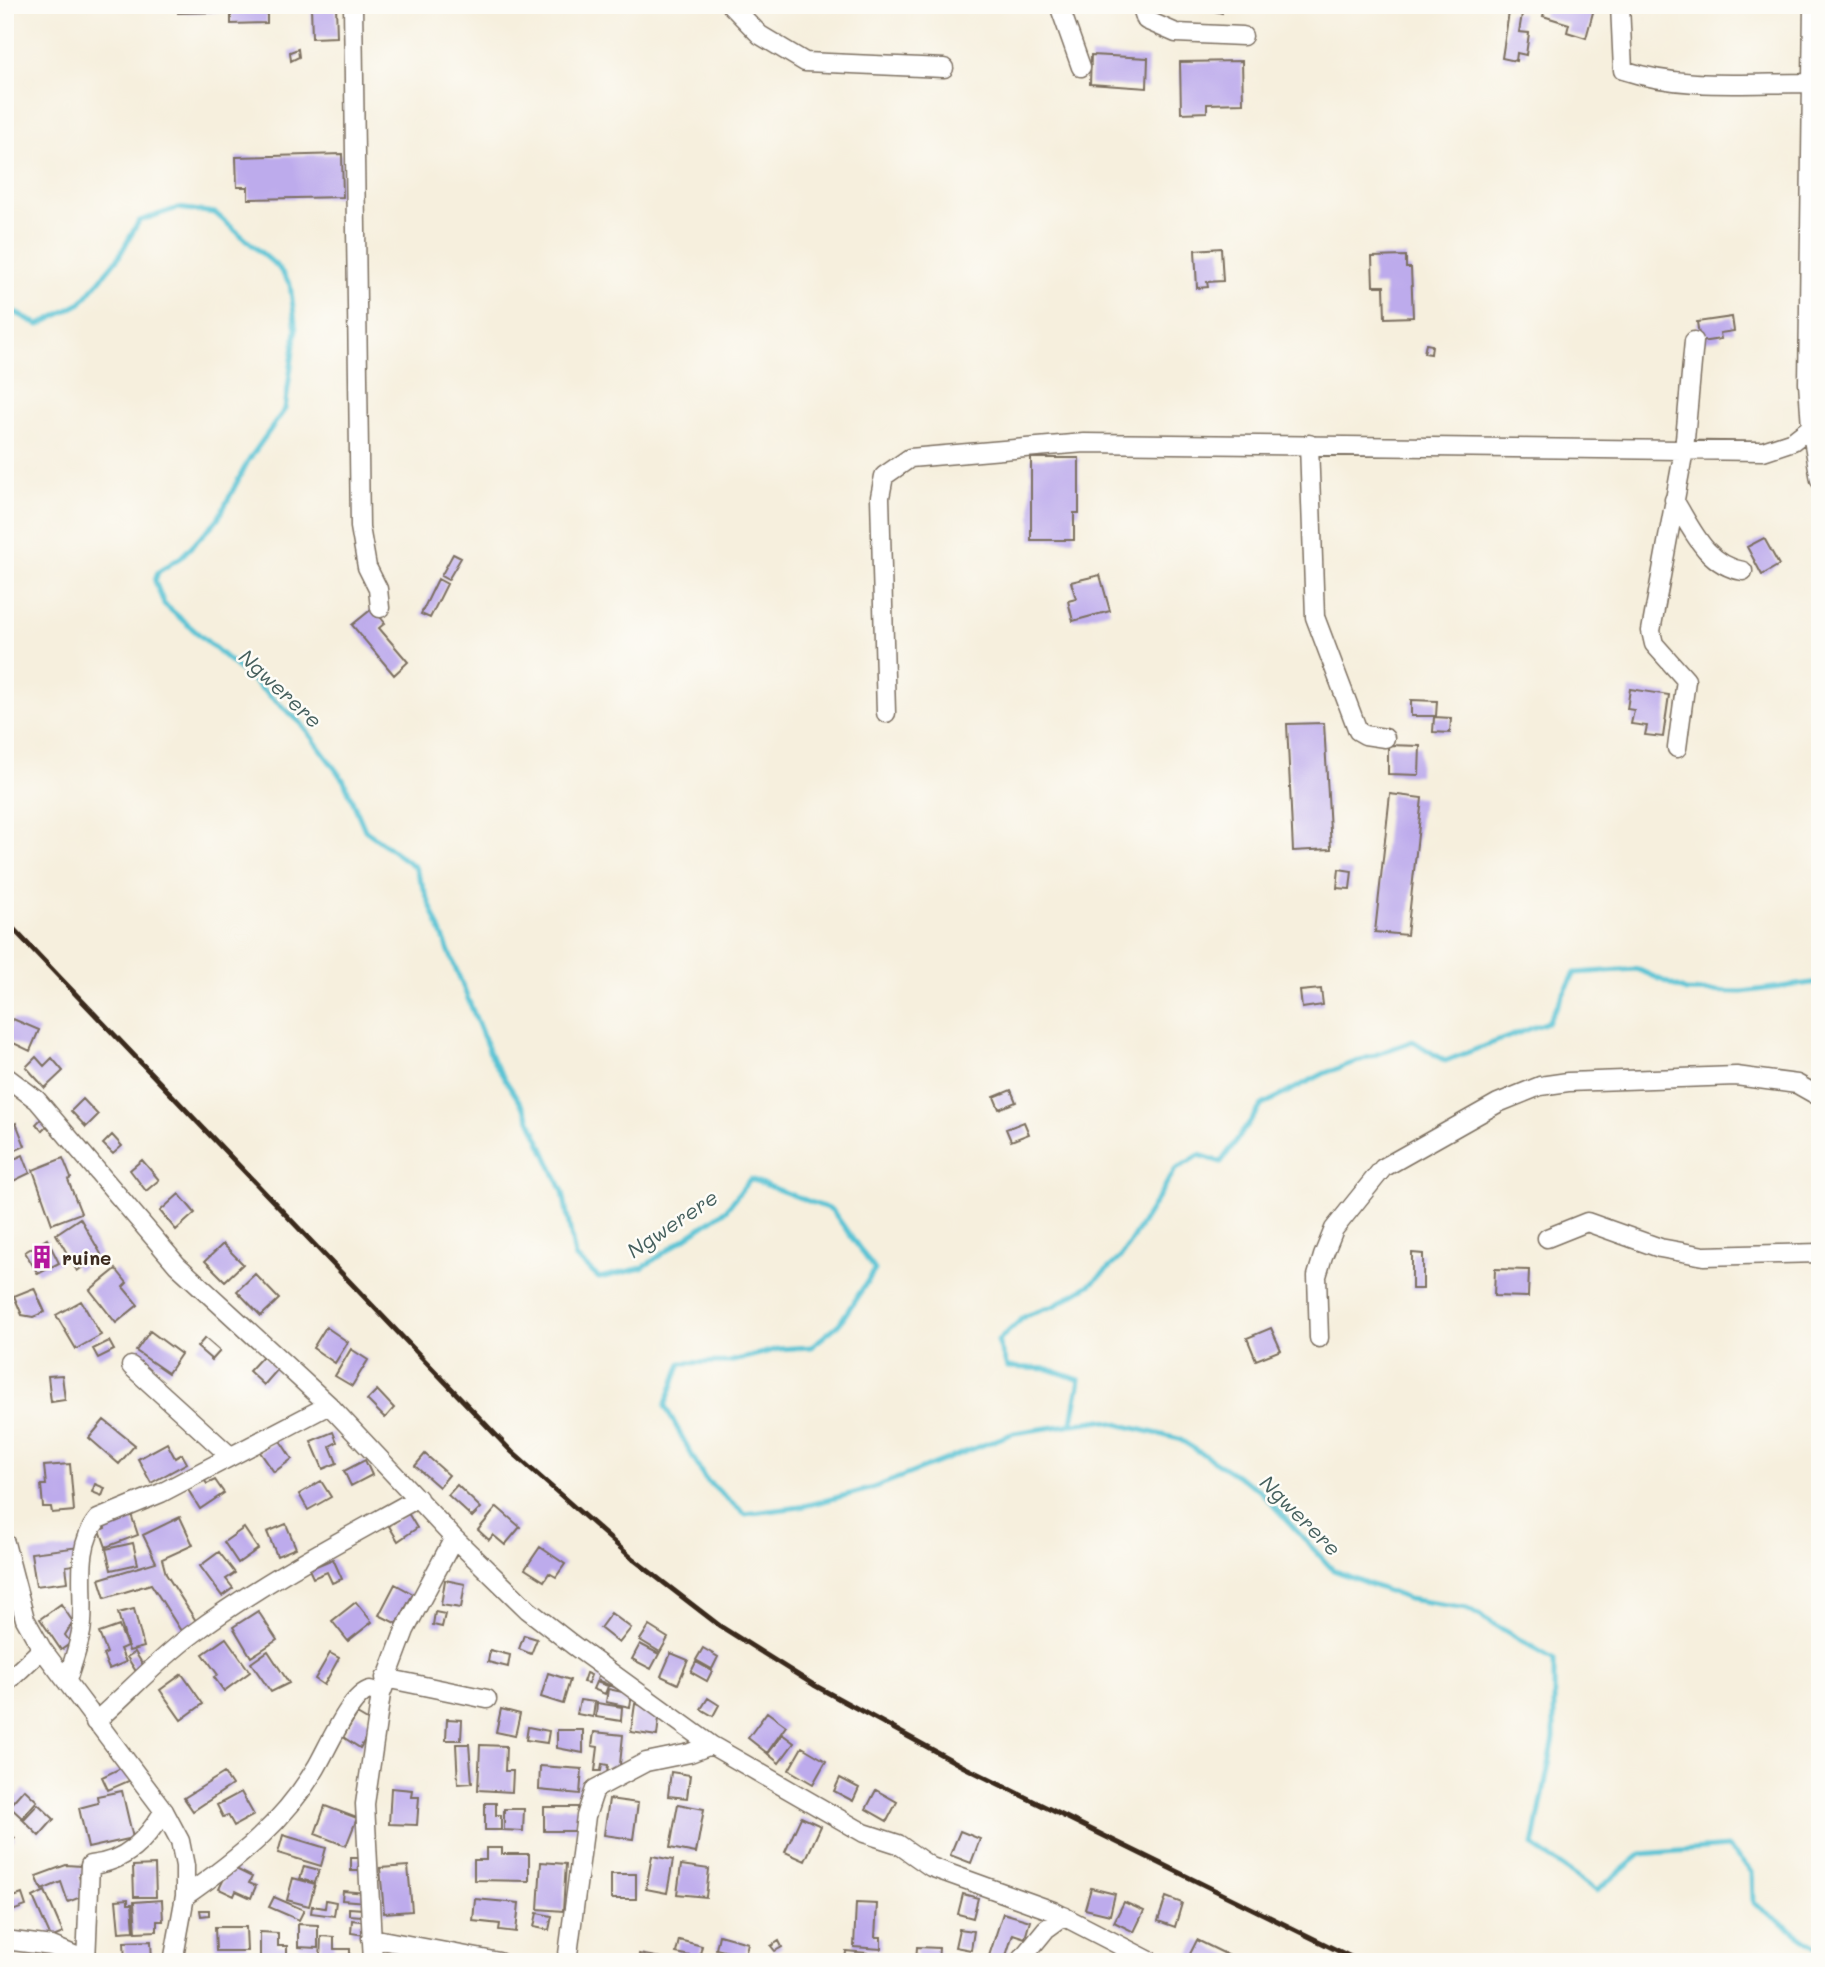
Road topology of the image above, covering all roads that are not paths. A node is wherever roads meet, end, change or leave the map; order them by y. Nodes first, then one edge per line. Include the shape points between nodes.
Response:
1 (353, 5) edge
2 (732, 5) edge
3 (1059, 5) edge
4 (1141, 5) edge
5 (1620, 5) edge
6 (1813, 5) edge
7 (1243, 36) dead end
8 (1816, 38) edge
9 (1081, 67) dead end
10 (944, 68) dead end
11 (1817, 83) edge
12 (1694, 341) dead end
13 (1811, 427) junction
14 (1309, 444) junction
15 (1684, 450) junction
16 (1820, 480) edge
17 (1674, 500) junction
18 (1743, 571) dead end
19 (380, 608) dead end
20 (886, 713) dead end
21 (1385, 738) dead end
22 (1677, 748) dead end
23 (5, 1076) edge
24 (1820, 1097) edge
25 (1547, 1238) dead end
26 (1820, 1253) edge
27 (1319, 1338) dead end
28 (131, 1366) dead end
29 (329, 1405) junction
30 (229, 1455) junction
31 (418, 1498) junction
32 (454, 1538) junction
33 (6, 1550) edge
34 (42, 1649) junction
35 (67, 1681) junction
36 (5, 1684) edge
37 (383, 1686) junction
38 (487, 1699) dead end
39 (95, 1722) junction
40 (711, 1745) junction
41 (164, 1811) junction
42 (185, 1896) junction
43 (1064, 1916) junction
44 (371, 1938) junction
45 (5, 1940) edge
46 (86, 1961) edge
47 (173, 1962) edge
48 (373, 1962) edge
49 (499, 1962) edge
50 (567, 1962) edge
51 (1019, 1962) edge
52 (1152, 1962) edge

1 - 19 street via 360,527
2 - 10 street via 760,35 805,62
3 - 9 street
4 - 7 street via 1146,20 1176,33
5 - 11 street via 1623,70 1655,81
6 - 8 street
8 - 11 street
11 - 13 street via 1808,383
12 - 15 street
13 - 15 street via 1793,441 1763,451
13 - 16 street
14 - 15 street
14 - 20 street via 1084,443 910,458 884,476 880,497
14 - 21 street via 1315,617 1358,731
15 - 17 street
17 - 18 street via 1703,548 1729,569
17 - 22 street via 1651,631 1654,644 1686,680
23 - 29 street via 37,1100 177,1265
24 - 27 street via 1797,1084 1736,1076 1568,1082 1540,1086 1498,1103 1383,1168 1334,1229 1317,1276
25 - 26 street via 1587,1222 1660,1248 1704,1256
28 - 30 street
29 - 30 street
29 - 31 street
30 - 35 street via 161,1493 105,1515 91,1527 84,1561 81,1632
31 - 32 street
31 - 39 street via 208,1623 161,1659
32 - 37 street via 410,1620
32 - 40 street via 528,1610
33 - 34 street via 25,1619
34 - 35 street
34 - 36 street
35 - 39 street
37 - 38 street
37 - 42 street via 358,1696 278,1821
37 - 44 street via 365,1804
39 - 41 street
40 - 43 street via 864,1833 898,1844 931,1867
40 - 50 street via 646,1762 595,1789 586,1816
41 - 42 street via 180,1841
41 - 46 street via 146,1838 121,1858 90,1865
42 - 47 street
43 - 51 street via 1046,1929
43 - 52 street
44 - 48 street
44 - 49 street
45 - 46 street via 52,1946

